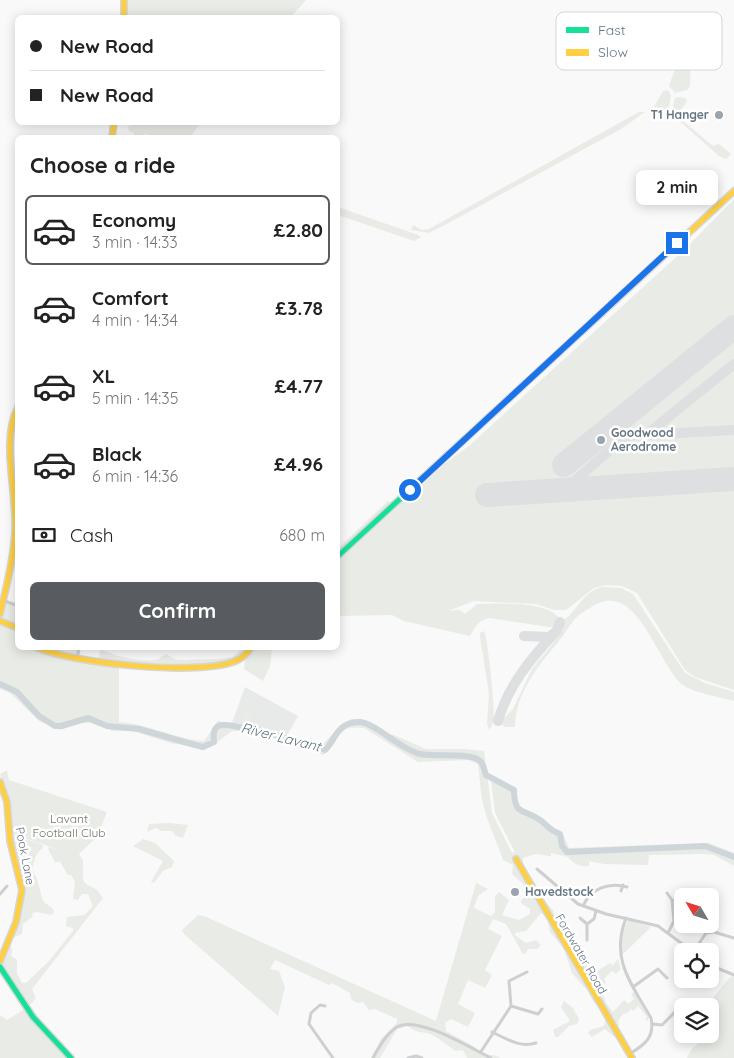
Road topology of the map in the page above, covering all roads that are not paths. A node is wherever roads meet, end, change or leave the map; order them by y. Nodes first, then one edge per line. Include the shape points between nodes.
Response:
1 (124, 0) edge
2 (124, 15) edge
3 (734, 191) edge
4 (15, 411) edge
5 (7, 456) junction
6 (15, 489) edge
7 (15, 523) edge
8 (15, 537) edge
9 (340, 554) edge
10 (4, 601) junction
11 (15, 605) edge
12 (0, 614) edge
13 (0, 621) edge
14 (15, 627) edge
15 (43, 650) edge
16 (79, 650) edge
17 (250, 650) edge
18 (77, 658) junction
19 (0, 782) edge
20 (516, 859) dead end
21 (537, 869) dead end
22 (623, 885) junction
23 (7, 886) dead end
24 (628, 887) dead end
25 (622, 891) dead end
26 (667, 893) dead end
27 (0, 894) edge
28 (672, 900) joint
29 (583, 906) junction
30 (596, 911) junction
31 (580, 918) dead end
32 (626, 918) junction
33 (587, 924) junction
34 (668, 933) junction
35 (734, 938) edge
36 (587, 940) dead end
37 (682, 943) edge
38 (699, 943) edge
39 (0, 962) edge
40 (0, 967) edge
41 (719, 969) edge
42 (527, 972) dead end
43 (734, 975) edge
44 (667, 978) dead end
45 (633, 987) junction
46 (325, 1006) dead end
47 (511, 1006) junction
48 (542, 1008) dead end
49 (674, 1013) edge
50 (652, 1024) junction
51 (492, 1032) junction
52 (536, 1043) dead end
53 (480, 1053) junction
54 (631, 1056) edge
55 (72, 1058) edge
56 (333, 1058) edge
57 (373, 1058) edge
58 (408, 1058) edge
59 (422, 1058) edge
60 (491, 1058) edge

1 - 2 street
3 - 9 street
4 - 5 street via 6,428
5 - 6 street
5 - 7 street
8 - 10 street
10 - 11 street
10 - 12 street
13 - 14 street
15 - 18 street
16 - 18 street
17 - 18 street via 233,663 222,665 170,666
19 - 39 street, Pook Lane via 8,802 8,833 22,894 21,907
20 - 54 street, Fordwater Road
21 - 29 street
22 - 24 street
22 - 25 street
22 - 29 street via 602,887 586,898
23 - 27 street
26 - 28 street
28 - 34 street via 674,921
29 - 30 street
30 - 32 street
30 - 33 street via 594,919
31 - 33 street
32 - 34 street via 658,926
32 - 45 street via 619,943 620,958
33 - 36 street
34 - 37 street
35 - 38 street via 706,933
40 - 55 street via 33,1017
41 - 43 street
42 - 47 street via 509,981
44 - 45 street via 658,969
45 - 50 street
46 - 56 street via 320,1005 311,1013 309,1024
47 - 48 street via 538,1014
47 - 51 street
49 - 50 street via 662,1025
50 - 54 street via 647,1042
51 - 52 street via 527,1048
51 - 53 street
53 - 57 street via 414,1024 396,1028
53 - 60 street
58 - 59 street

